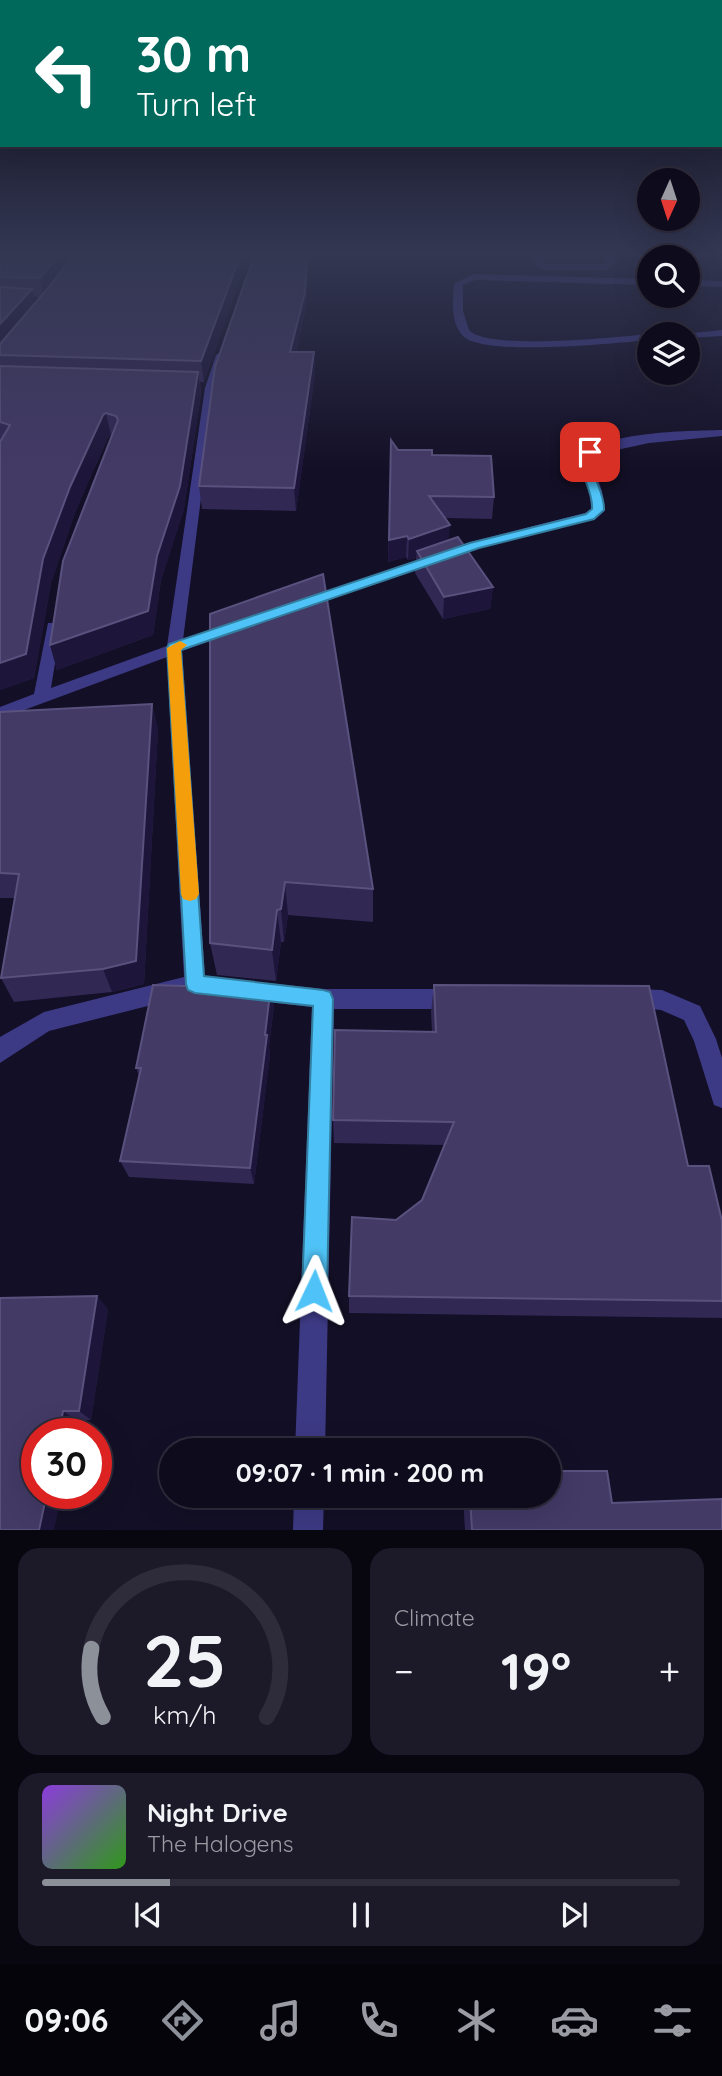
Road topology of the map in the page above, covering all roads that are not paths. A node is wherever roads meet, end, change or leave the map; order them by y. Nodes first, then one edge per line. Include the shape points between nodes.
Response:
1 (464, 327) edge
2 (722, 333) edge
3 (700, 334) edge
4 (637, 338) edge
5 (226, 340) edge
6 (196, 388) edge
7 (210, 388) junction
8 (722, 433) edge
9 (56, 608) edge
10 (292, 608) edge
11 (253, 621) edge
12 (174, 648) junction
13 (42, 697) junction
14 (0, 713) edge
15 (195, 984) junction
16 (323, 999) junction
17 (483, 999) edge
18 (607, 999) edge
19 (0, 1052) edge
20 (722, 1097) edge
21 (310, 1438) edge
22 (309, 1508) edge
23 (308, 1530) edge

1 - 4 street via 468,337 481,342
2 - 3 street
5 - 7 street
6 - 7 street
7 - 12 street
8 - 10 street via 597,450 585,458 598,502 598,510 590,516 475,545
9 - 13 street
11 - 12 street
12 - 13 street
12 - 15 street
13 - 14 street
15 - 16 street
15 - 19 street via 44,1022
16 - 17 street
16 - 21 street
18 - 20 street via 662,1000 692,1013
22 - 23 street

